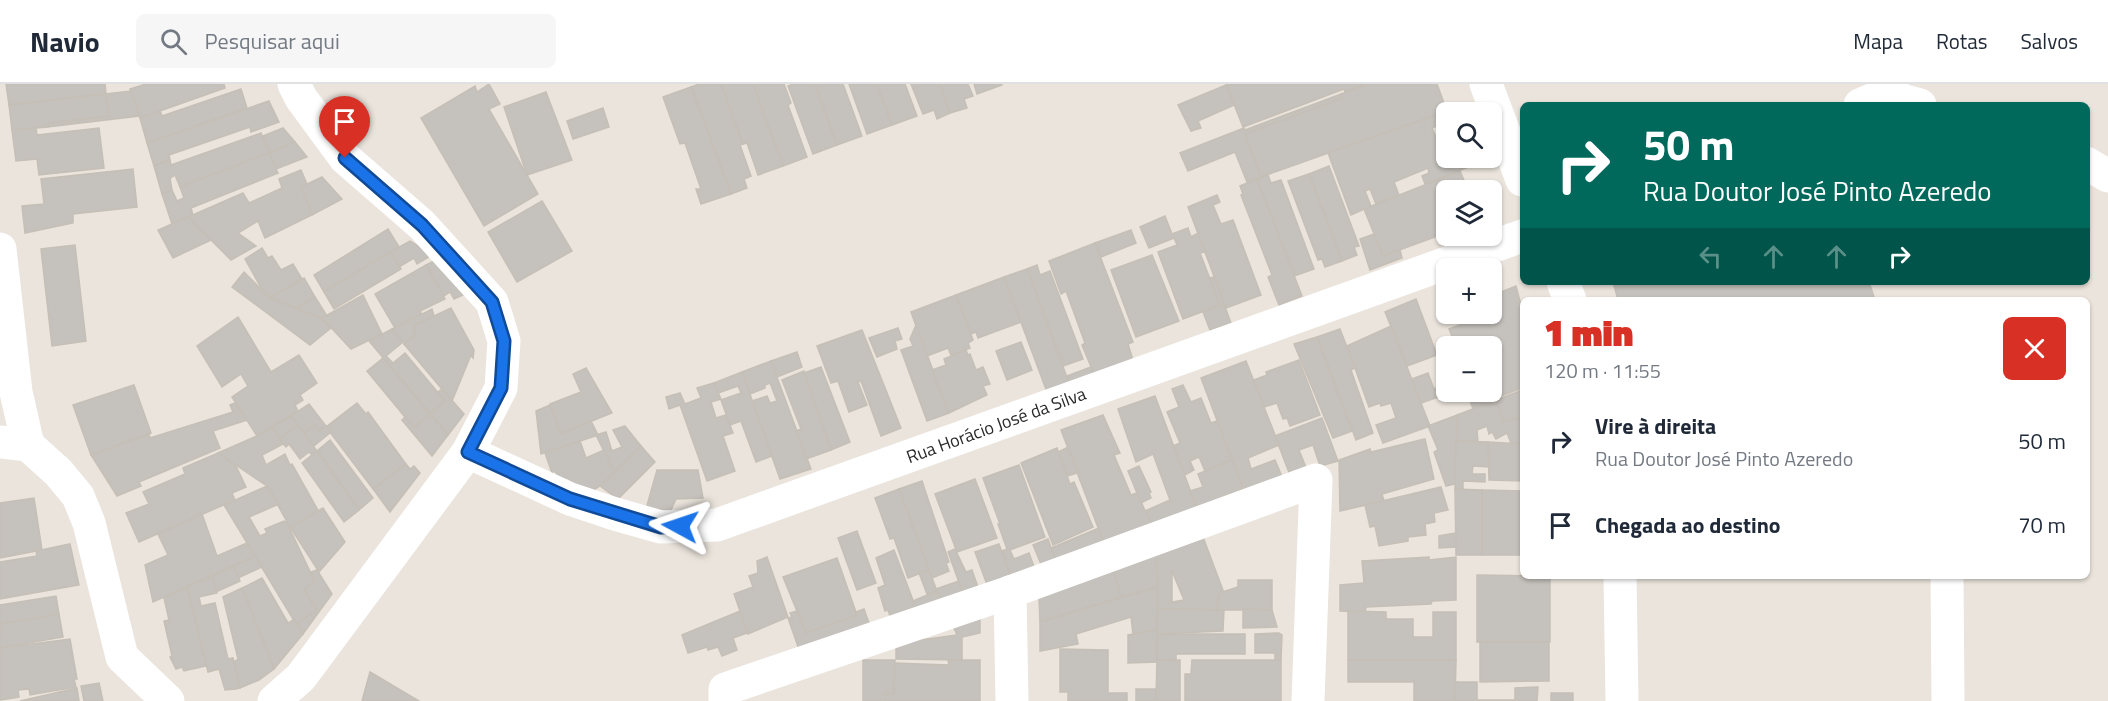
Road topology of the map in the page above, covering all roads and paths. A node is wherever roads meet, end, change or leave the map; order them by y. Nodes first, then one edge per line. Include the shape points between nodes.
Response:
1 (294, 84) edge
2 (1486, 84) edge
3 (1878, 95) edge
4 (1907, 102) edge
5 (2090, 165) edge
6 (1520, 175) edge
7 (2108, 176) edge
8 (1520, 237) edge
9 (0, 249) edge
10 (14, 443) edge
11 (468, 452) junction
12 (1620, 579) edge
13 (1947, 579) edge
14 (1010, 592) junction
15 (122, 657) junction
16 (725, 695) edge
17 (134, 701) edge
18 (168, 701) edge
19 (274, 701) edge
20 (1012, 701) edge
21 (1308, 701) edge
22 (1622, 701) edge
23 (1948, 701) edge

1 - 11 street via 345,158 422,225 492,302 504,341 501,388
2 - 6 street
3 - 4 street
5 - 7 street
8 - 11 street, Rua Horácio José da Silva via 717,525 661,527 570,499
9 - 10 street via 16,392
10 - 15 street via 58,472 78,496 89,523
11 - 19 street via 301,677
12 - 22 street
13 - 23 street
14 - 16 street
14 - 20 street
14 - 21 street via 1316,480
15 - 17 street
15 - 18 street

